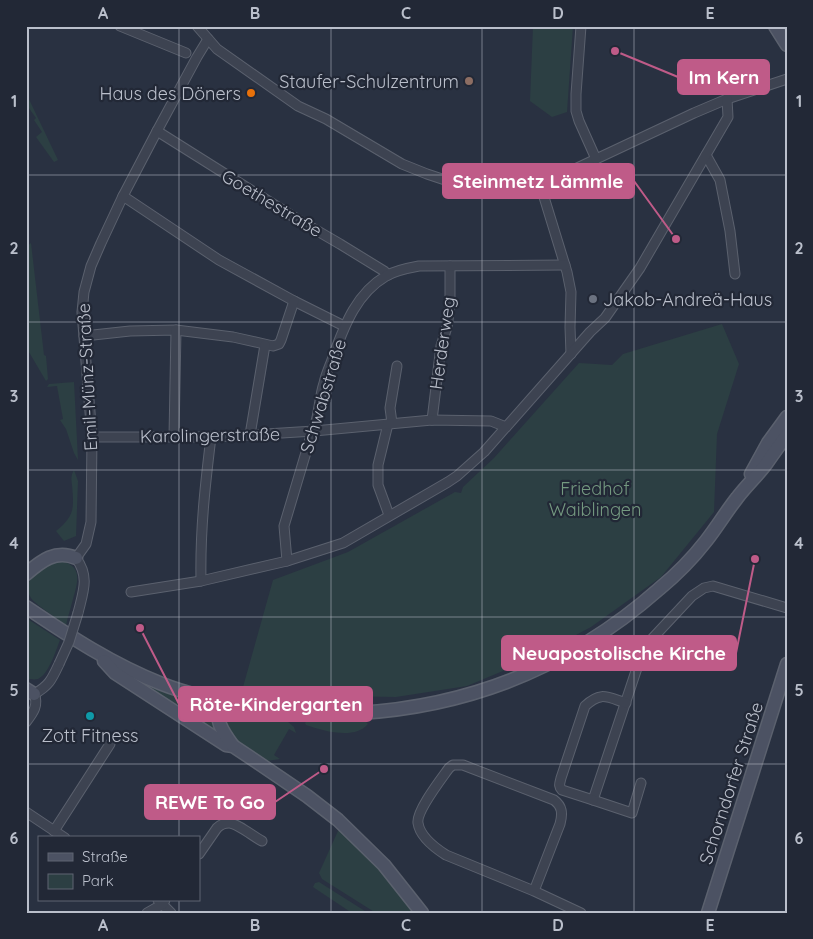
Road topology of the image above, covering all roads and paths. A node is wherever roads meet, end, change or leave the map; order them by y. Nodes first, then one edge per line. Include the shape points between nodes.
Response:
1 (120, 26) edge
2 (198, 26) edge
3 (581, 26) edge
4 (775, 26) edge
5 (208, 39) junction
6 (787, 45) edge
7 (186, 53) dead end
8 (787, 79) edge
9 (727, 99) junction
10 (157, 131) junction
11 (706, 155) junction
12 (596, 159) junction
13 (540, 184) junction
14 (123, 196) junction
15 (565, 265) junction
16 (450, 266) junction
17 (736, 274) dead end
18 (388, 275) junction
19 (294, 301) junction
20 (344, 326) junction
21 (570, 327) junction
22 (176, 330) junction
23 (590, 332) junction
24 (84, 336) junction
25 (265, 345) junction
26 (571, 354) junction
27 (396, 366) dead end
28 (787, 417) edge
29 (432, 420) junction
30 (390, 424) junction
31 (506, 427) junction
32 (314, 431) junction
33 (250, 435) junction
34 (787, 435) edge
35 (174, 436) junction
36 (211, 436) junction
37 (92, 437) junction
38 (739, 496) junction
39 (389, 515) junction
40 (76, 558) junction
41 (287, 561) junction
42 (26, 574) edge
43 (202, 581) junction
44 (131, 592) dead end
45 (27, 605) edge
46 (787, 608) edge
47 (98, 653) junction
48 (787, 664) edge
49 (30, 691) edge
50 (217, 700) junction
51 (626, 703) junction
52 (26, 722) edge
53 (110, 744) dead end
54 (233, 746) junction
55 (641, 783) dead end
56 (594, 800) junction
57 (26, 812) edge
58 (54, 831) junction
59 (62, 836) edge
60 (262, 841) dead end
61 (200, 853) edge
62 (534, 891) junction
63 (161, 902) edge
64 (163, 902) edge
65 (147, 913) edge
66 (171, 913) edge
67 (422, 913) edge
68 (581, 913) edge
69 (708, 913) edge

1 - 7 street
2 - 5 street
3 - 12 street via 576,111
4 - 6 main road
5 - 10 street, Emil-Münz-Straße
5 - 13 street via 229,58 298,106 402,164 451,182 480,186
8 - 9 street
9 - 11 street via 728,117
9 - 12 street
10 - 14 street, Emil-Münz-Straße
10 - 18 street, Goethestraße
11 - 17 street via 720,180
11 - 23 street via 640,268
12 - 13 street
13 - 15 street
14 - 19 street via 219,260
14 - 24 street, Emil-Münz-Straße via 91,266 84,292
15 - 16 street, Schwabstraße
15 - 21 street via 571,292
16 - 18 street, Schwabstraße via 420,266
16 - 29 street, Herderweg via 450,306 441,346
18 - 20 street, Schwabstraße via 366,293
19 - 20 street
19 - 25 street via 279,344
20 - 32 street, Schwabstraße via 324,383
21 - 23 street via 573,332
21 - 26 street
22 - 24 street
22 - 25 street
22 - 35 street
23 - 26 street
24 - 37 street, Emil-Münz-Straße
25 - 33 street
26 - 31 street
27 - 30 street
28 - 38 main road via 768,442
29 - 30 street, Karolingerstraße
29 - 31 street, Karolingerstraße via 491,421
30 - 32 street, Karolingerstraße
30 - 39 street via 378,465 378,485
31 - 39 street via 457,476
32 - 33 street, Karolingerstraße
32 - 41 street, Schwabstraße via 284,526
33 - 36 street, Karolingerstraße
34 - 38 main road
35 - 36 street, Karolingerstraße
35 - 37 street, Karolingerstraße
36 - 43 street via 202,522
37 - 40 street, Emil-Münz-Straße via 91,522 86,544
38 - 50 main road via 684,566 630,614 569,654 528,673 470,694 376,712 287,713
39 - 41 street via 343,543
40 - 42 main road via 60,554 52,556
40 - 49 street, bridge via 85,574 85,583 69,642 51,681
41 - 43 street
43 - 44 street
45 - 47 main road via 53,626
46 - 51 street via 713,586 704,588 648,642
47 - 50 main road via 161,684
47 - 54 main road via 115,673 226,745
48 - 69 main road, Schorndorfer Straße
49 - 52 street via 36,702
50 - 54 main road via 218,722
51 - 56 street
51 - 56 street via 604,696 585,706 559,784 562,790
53 - 58 street
54 - 67 main road via 338,820 384,865
55 - 56 street via 632,813
57 - 58 street
58 - 59 street
60 - 61 street via 234,824 226,823 217,828
62 - 62 street via 563,816 560,806 554,800 462,765 453,765 420,812 418,823 424,836 446,855
62 - 68 street
63 - 65 street
64 - 66 street

